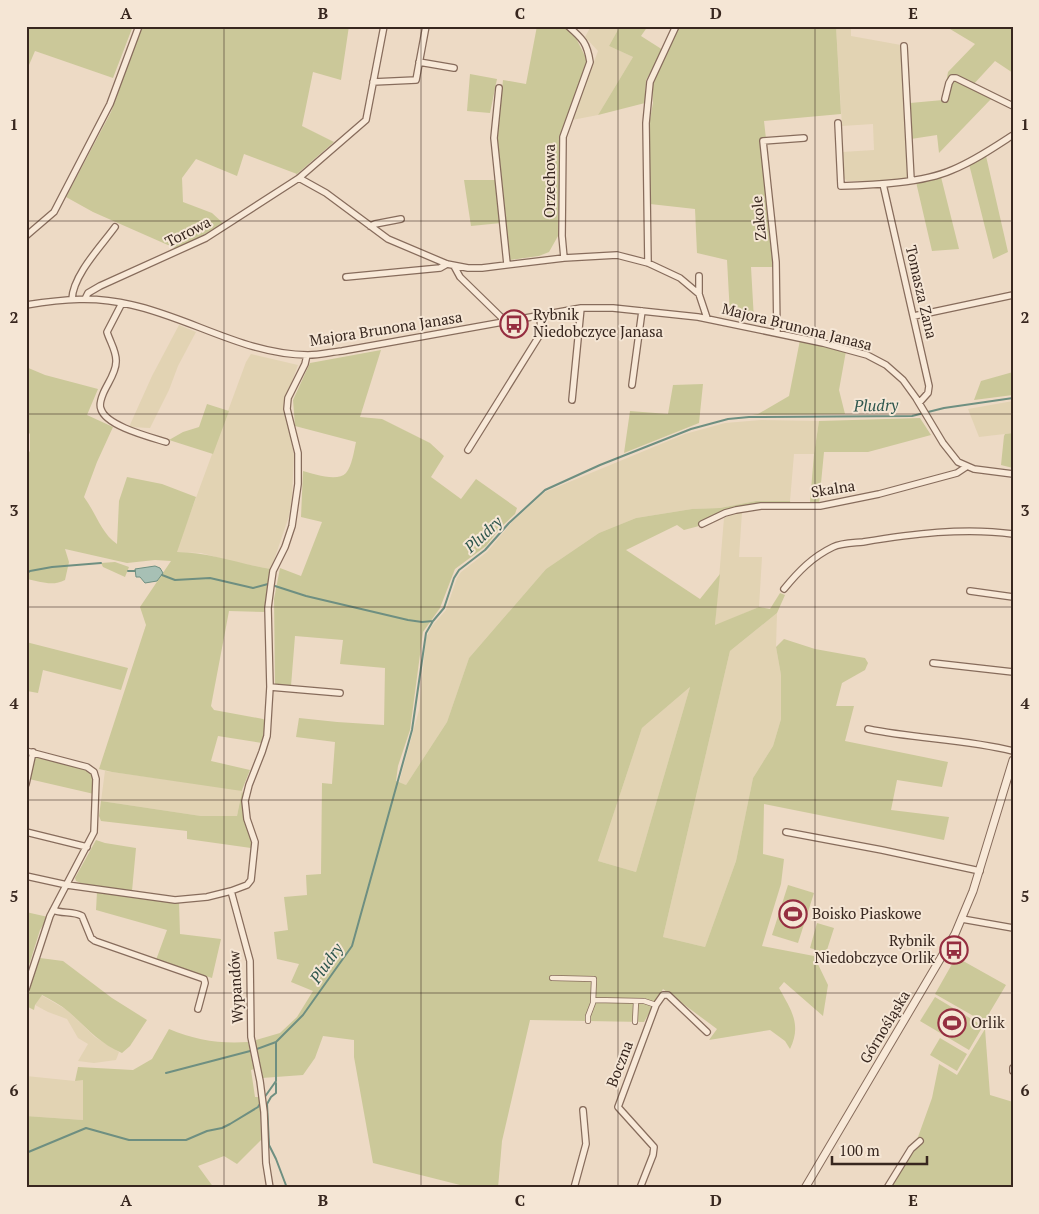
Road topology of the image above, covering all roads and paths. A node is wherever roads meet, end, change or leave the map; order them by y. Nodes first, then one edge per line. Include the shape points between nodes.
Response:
1 (139, 26) edge
2 (384, 26) edge
3 (426, 26) edge
4 (568, 26) edge
5 (676, 26) edge
6 (904, 46) dead end
7 (419, 62) junction
8 (454, 68) dead end
9 (373, 82) junction
10 (499, 88) dead end
11 (945, 99) dead end
12 (1013, 106) edge
13 (838, 124) dead end
14 (1013, 135) edge
15 (804, 138) dead end
16 (299, 178) junction
17 (911, 180) junction
18 (883, 184) junction
19 (401, 219) dead end
20 (370, 226) junction
21 (115, 227) dead end
22 (26, 236) edge
23 (564, 258) junction
24 (648, 262) junction
25 (447, 264) junction
26 (507, 264) junction
27 (454, 266) junction
28 (698, 276) dead end
29 (346, 277) dead end
30 (699, 294) junction
31 (1013, 295) edge
32 (72, 299) junction
33 (85, 299) junction
34 (122, 303) junction
35 (26, 305) edge
36 (581, 308) junction
37 (642, 311) junction
38 (540, 315) junction
39 (914, 316) junction
40 (707, 318) junction
41 (503, 322) junction
42 (777, 333) junction
43 (307, 355) junction
44 (632, 385) dead end
45 (572, 400) dead end
46 (921, 406) junction
47 (166, 442) dead end
48 (468, 450) dead end
49 (966, 467) junction
50 (1013, 474) edge
51 (702, 524) dead end
52 (1013, 534) edge
53 (784, 589) dead end
54 (970, 591) dead end
55 (1013, 596) edge
56 (933, 663) dead end
57 (1013, 672) edge
58 (270, 688) junction
59 (340, 693) dead end
60 (868, 729) dead end
61 (30, 751) edge
62 (1013, 751) edge
63 (1013, 760) edge
64 (26, 784) edge
65 (26, 832) edge
66 (786, 832) dead end
67 (87, 848) junction
68 (980, 871) junction
69 (26, 876) edge
70 (67, 885) junction
71 (231, 891) junction
72 (53, 910) junction
73 (962, 919) junction
74 (1013, 928) edge
75 (552, 978) dead end
76 (26, 989) edge
77 (593, 1000) junction
78 (636, 1000) junction
79 (656, 1005) junction
80 (198, 1009) dead end
81 (588, 1021) dead end
82 (635, 1022) dead end
83 (707, 1032) dead end
84 (583, 1110) dead end
85 (920, 1140) dead end
86 (270, 1188) edge
87 (574, 1188) edge
88 (640, 1188) edge
89 (804, 1188) edge
90 (887, 1188) edge

1 - 22 street via 110,104 54,212
2 - 9 street
3 - 7 street
4 - 23 street, Orzechowa via 583,39 590,62 563,137
5 - 24 street via 650,82 646,123
6 - 17 street
7 - 8 street
7 - 9 street via 416,80
9 - 16 street via 366,120
10 - 26 street via 494,138
11 - 12 street via 949,83 956,78
13 - 18 street via 841,186
14 - 17 street via 952,171
15 - 42 street, Zakole via 763,141 776,262
16 - 20 street via 326,193
16 - 33 street, Torowa via 206,238 100,286 88,293
17 - 18 street
18 - 39 street, Tomasza Zana
19 - 20 street
20 - 25 street via 388,239
21 - 32 street via 78,278
23 - 24 street via 617,255
23 - 26 street
24 - 30 street via 680,278
25 - 27 street
25 - 29 street via 440,268
26 - 27 street via 474,268
27 - 41 street via 460,277
28 - 30 street
30 - 40 street
31 - 39 street
32 - 33 street, Majora Brunona Janasa
32 - 35 street, Majora Brunona Janasa
33 - 34 street, Majora Brunona Janasa
34 - 43 street, Majora Brunona Janasa via 152,310 254,346
34 - 47 street via 107,332 116,364 100,404 101,410 119,425
36 - 37 street, Majora Brunona Janasa
36 - 38 street, Majora Brunona Janasa
36 - 45 street
37 - 40 street, Majora Brunona Janasa
37 - 44 street
38 - 41 street, Majora Brunona Janasa
38 - 48 street via 542,333
39 - 46 street, Tomasza Zana via 929,386
40 - 42 street, Majora Brunona Janasa
41 - 43 street, Majora Brunona Janasa
42 - 46 street, Majora Brunona Janasa via 875,358 899,376
43 - 58 street via 291,389 287,409 298,453 298,484 292,526 271,585 268,608
46 - 49 street, Majora Brunona Janasa via 954,458
49 - 50 street
49 - 51 street, Skalna via 930,481 846,501 820,506 747,508 725,513
52 - 53 street via 953,532 834,546 802,566
54 - 55 street
56 - 57 street
58 - 59 street
58 - 71 street via 267,736 245,801 255,842 252,877 247,885
60 - 62 street
61 - 64 street
61 - 67 street via 88,767 94,772 94,832
63 - 68 street, Górnośląska
65 - 67 street
66 - 68 street
67 - 70 street
68 - 73 street, Górnośląska
69 - 70 street
70 - 71 street via 175,900
70 - 72 street
71 - 86 street, Wypandów via 250,961 251,1037 264,1112
72 - 76 street
72 - 80 street via 82,916 90,938 96,941 204,979
73 - 74 street
73 - 89 street, Górnośląska via 937,967
75 - 77 street via 594,979
77 - 78 street
77 - 81 street
78 - 79 street
78 - 82 street
79 - 83 street via 663,995 668,995
79 - 88 street, Boczna via 618,1107 654,1147
84 - 87 street via 586,1144
85 - 90 street

